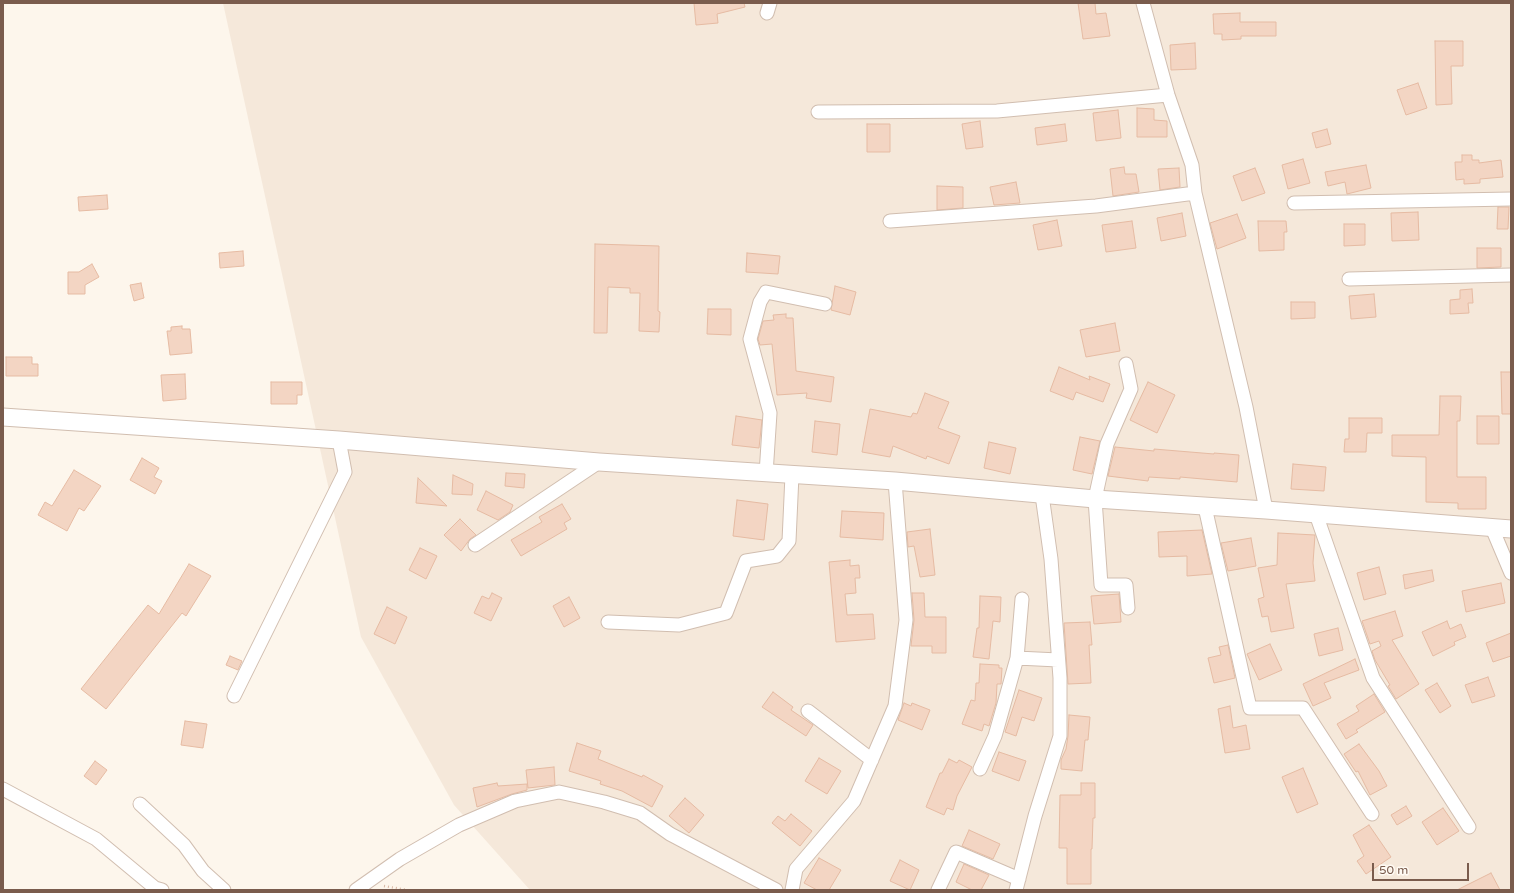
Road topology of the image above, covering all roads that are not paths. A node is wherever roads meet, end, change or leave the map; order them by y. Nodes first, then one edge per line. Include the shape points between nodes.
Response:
1 (1143, 3) edge
2 (1168, 96) junction
3 (818, 112) dead end
4 (1196, 193) junction
5 (1511, 199) edge
6 (1294, 203) dead end
7 (890, 221) dead end
8 (1511, 275) edge
9 (1349, 279) dead end
10 (825, 304) dead end
11 (1126, 364) dead end
12 (3, 417) edge
13 (339, 440) junction
14 (599, 462) junction
15 (766, 474) junction
16 (792, 475) junction
17 (895, 481) junction
18 (1042, 495) junction
19 (1096, 500) junction
20 (1205, 507) junction
21 (1266, 510) junction
22 (1316, 514) junction
23 (1492, 528) junction
24 (1511, 529) edge
25 (475, 545) dead end
26 (1511, 573) edge
27 (1022, 599) dead end
28 (1128, 608) dead end
29 (608, 622) dead end
30 (1017, 658) junction
31 (1058, 660) junction
32 (234, 696) dead end
33 (808, 711) dead end
34 (872, 760) junction
35 (980, 769) dead end
36 (3, 789) edge
37 (140, 804) dead end
38 (1372, 814) dead end
39 (1469, 827) dead end
40 (1018, 884) edge
41 (361, 887) edge
42 (162, 890) edge
43 (224, 890) edge
44 (776, 890) edge
45 (792, 890) edge
46 (938, 890) edge

1 - 2 street
2 - 3 street via 997,112
2 - 4 street via 1192,165
4 - 7 street via 1089,207
4 - 21 street via 1246,407
5 - 6 street
8 - 9 street
10 - 15 street via 766,292 760,302 750,339 770,413
11 - 19 street via 1131,389 1107,444
12 - 13 street
13 - 14 street
13 - 32 street via 345,472
14 - 15 street
14 - 25 street
15 - 16 street
16 - 17 street
16 - 29 street via 789,541 777,556 746,561 726,613 679,625
17 - 18 street
17 - 34 street via 906,620 895,706
18 - 19 street
18 - 31 street via 1051,559
19 - 20 street
19 - 28 street via 1101,585 1126,584
20 - 21 street
20 - 38 street via 1250,708 1303,708
21 - 22 street
22 - 23 street
22 - 39 street via 1373,678
23 - 24 street
23 - 26 street
27 - 30 street
30 - 31 street
30 - 35 street via 995,736
31 - 40 street via 1060,736 1035,816
33 - 34 street
34 - 45 street via 854,801 796,869
36 - 42 street via 96,839 154,888
37 - 43 street via 184,845 203,871
40 - 46 street via 956,852
41 - 44 street via 400,859 459,825 515,801 559,792 604,802 640,814 670,834

